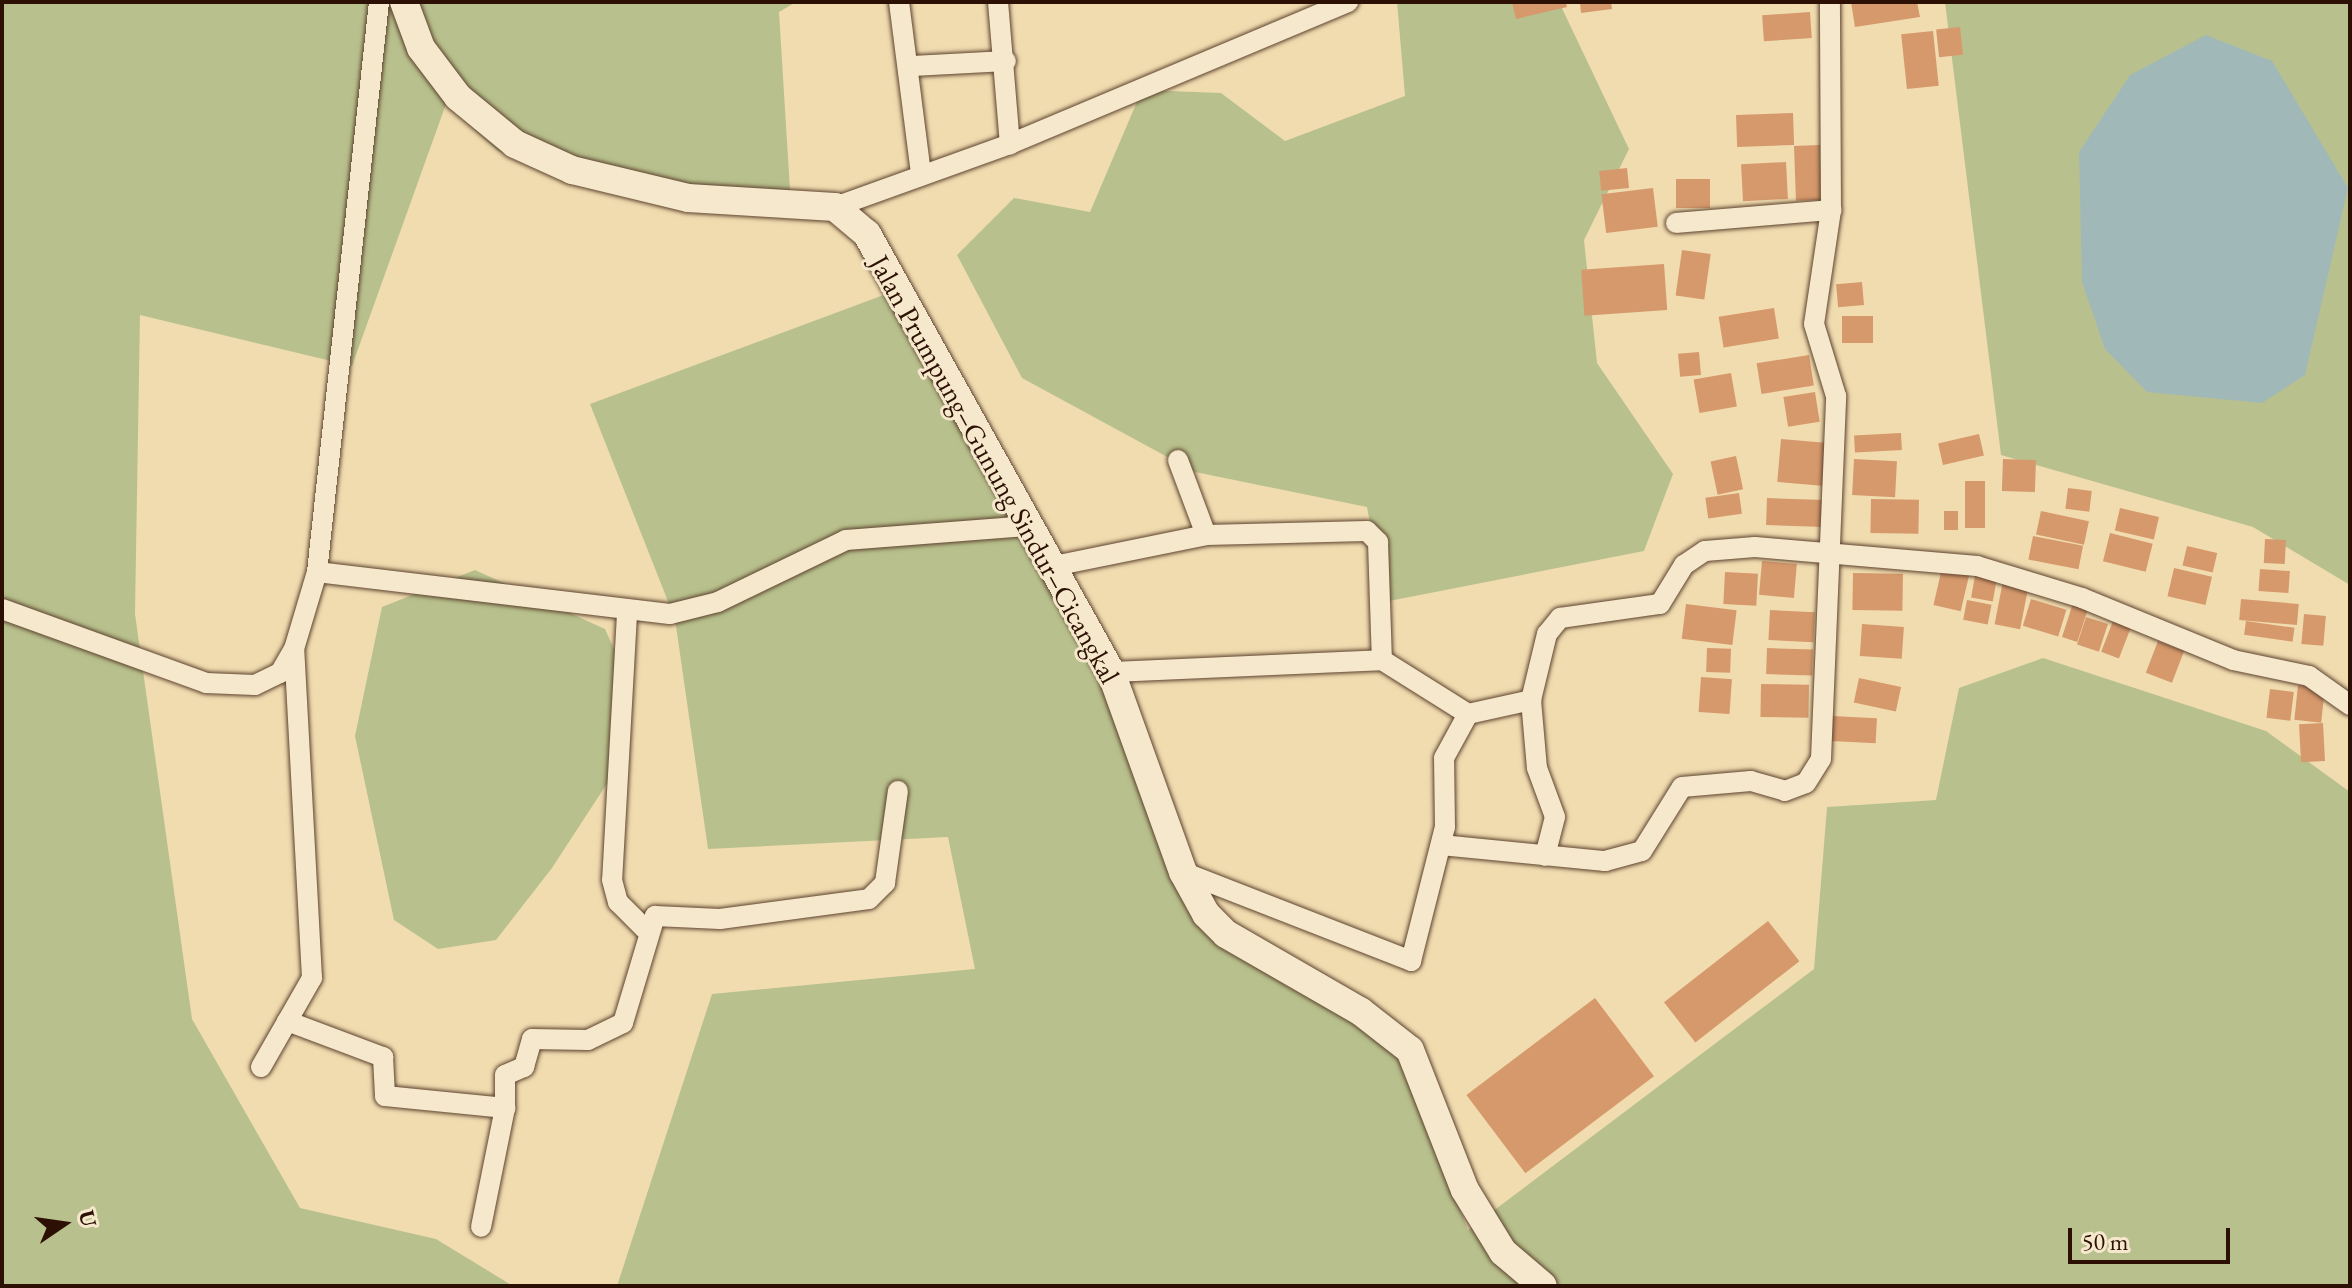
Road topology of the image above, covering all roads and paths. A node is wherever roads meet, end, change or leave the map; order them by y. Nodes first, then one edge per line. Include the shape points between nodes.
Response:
1 (379, 2) edge
2 (404, 2) edge
3 (899, 2) edge
4 (998, 2) edge
5 (1348, 2) edge
6 (1830, 2) edge
7 (1006, 61) junction
8 (913, 66) junction
9 (1010, 144) junction
10 (921, 173) junction
11 (835, 207) junction
12 (1831, 210) junction
13 (1676, 223) dead end
14 (1178, 460) dead end
15 (1029, 526) junction
16 (1206, 535) junction
17 (1829, 556) junction
18 (1054, 566) junction
19 (317, 572) junction
20 (2, 609) edge
21 (627, 614) junction
22 (294, 649) junction
23 (1382, 660) junction
24 (1111, 672) junction
25 (1531, 700) junction
26 (2350, 705) edge
27 (1468, 714) junction
28 (898, 791) dead end
29 (1441, 845) junction
30 (1545, 856) junction
31 (1183, 872) junction
32 (645, 929) junction
33 (287, 1021) junction
34 (261, 1067) dead end
35 (505, 1108) junction
36 (481, 1227) dead end
37 (1543, 1286) edge

1 - 19 street
2 - 11 main road via 421,48 458,97 515,144 572,170 688,198
3 - 8 street
4 - 7 street
5 - 9 street
6 - 12 street
7 - 8 street
7 - 9 street
8 - 10 street
9 - 10 street
10 - 11 street
11 - 15 main road, Jalan Prumpung–Gunung Sindur–Cicangkal via 867,234
12 - 13 street
12 - 17 street via 1814,324 1836,396
14 - 16 street
15 - 18 main road, Jalan Prumpung–Gunung Sindur–Cicangkal
15 - 21 street via 846,540 718,602
16 - 18 street
16 - 23 street via 1367,531 1378,542
17 - 25 street via 1755,547 1705,551 1684,565 1660,604 1560,618 1547,634
17 - 26 street via 1977,566 2082,598 2233,660 2309,676
17 - 30 street via 1821,759 1806,783 1785,791 1751,781 1682,787 1642,851 1605,861
18 - 24 main road, Jalan Prumpung–Gunung Sindur–Cicangkal
19 - 21 street
19 - 22 street
20 - 22 street via 206,683 255,685 280,673
21 - 32 street via 612,880 618,902
22 - 33 street via 312,978
23 - 24 street
23 - 27 street via 1433,698
24 - 31 main road, Jalan Prumpung–Gunung Sindur–Cicangkal
25 - 27 street
25 - 30 street via 1537,768 1555,817
27 - 29 street via 1444,758
28 - 32 street via 885,883 869,899 720,919 667,913
29 - 30 street
29 - 31 street via 1411,961
31 - 37 main road, Jalan Prumpung–Gunung Sindur–Cicangkal via 1226,934 1360,1011 1410,1050 1465,1190 1503,1252
32 - 35 street via 647,949 623,1023 588,1040 550,1034 532,1039 524,1067 505,1075
33 - 34 street
33 - 35 street via 383,1057 385,1096
35 - 36 street

